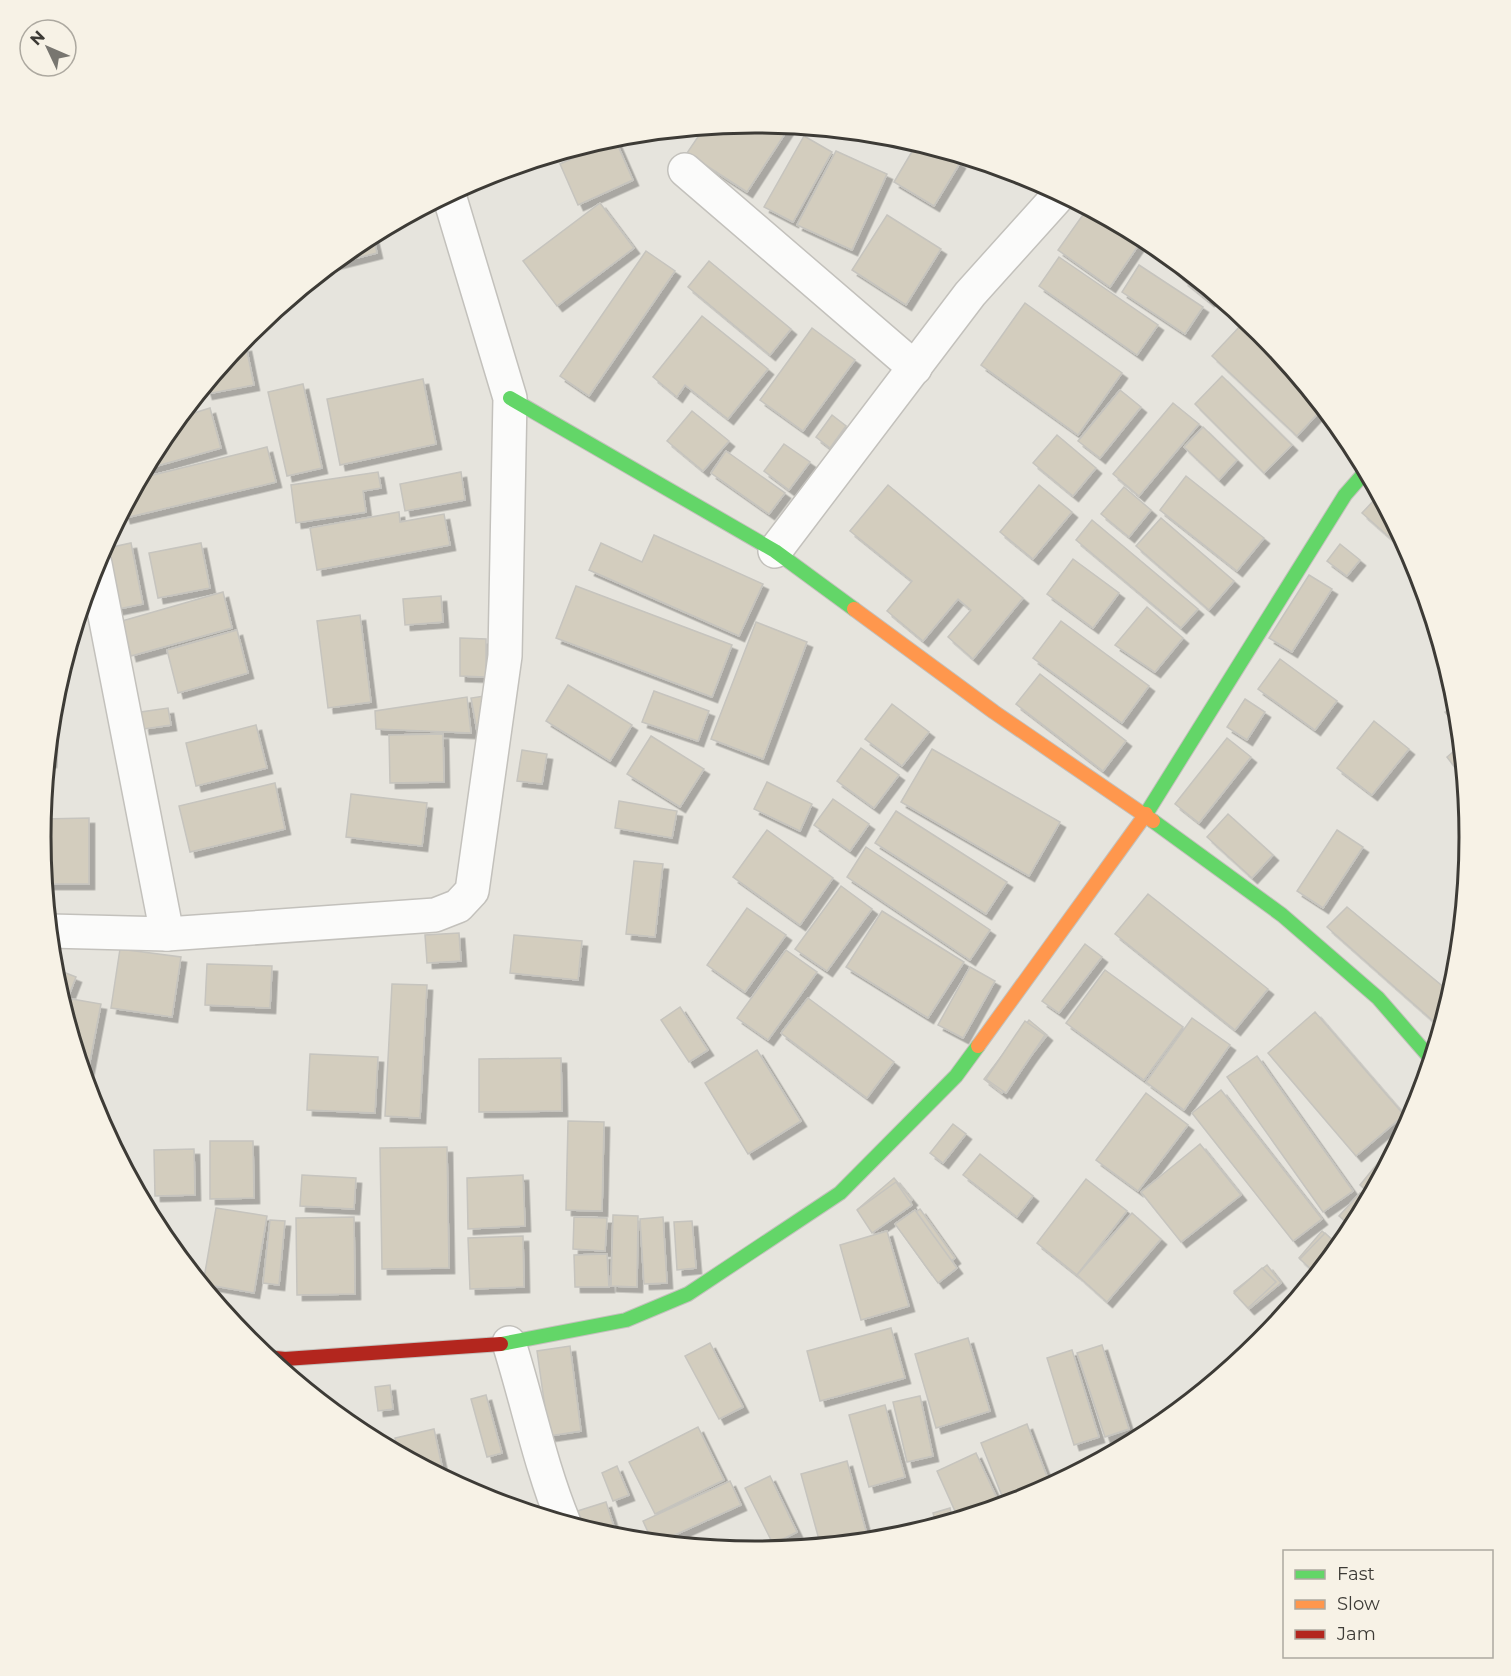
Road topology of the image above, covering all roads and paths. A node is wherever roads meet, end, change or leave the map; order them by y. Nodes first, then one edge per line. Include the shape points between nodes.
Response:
1 (685, 170) dead end
2 (1054, 200) edge
3 (451, 203) edge
4 (915, 368) junction
5 (510, 398) junction
6 (1360, 477) edge
7 (775, 551) junction
8 (99, 584) edge
9 (1145, 815) junction
10 (57, 931) edge
11 (167, 934) junction
12 (1426, 1053) edge
13 (509, 1342) junction
14 (281, 1359) edge
15 (560, 1514) edge

1 - 4 street
2 - 4 street via 970,294
3 - 5 street
4 - 7 street
5 - 7 street
5 - 11 street via 505,656 472,891 458,906 435,915
6 - 9 street via 1345,495
7 - 9 street via 994,712
8 - 11 street
9 - 12 street via 1282,915 1378,998
9 - 13 street via 956,1076 840,1193 688,1294 626,1320
10 - 11 street
13 - 14 street
13 - 15 street

